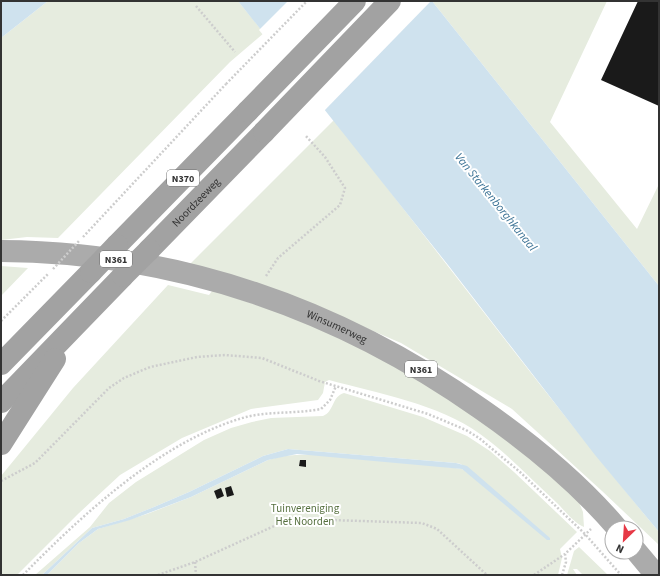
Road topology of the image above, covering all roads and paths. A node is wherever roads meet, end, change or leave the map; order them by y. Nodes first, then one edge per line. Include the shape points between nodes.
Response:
1 (307, 1) edge
2 (355, 1) edge
3 (390, 1) edge
4 (196, 6) dead end
5 (235, 52) dead end
6 (305, 135) dead end
7 (1, 251) edge
8 (255, 294) junction
9 (67, 296) junction
10 (81, 320) junction
11 (1, 321) edge
12 (1, 350) edge
13 (1, 364) edge
14 (336, 386) junction
15 (1, 402) edge
16 (1, 444) edge
17 (1, 481) edge
18 (610, 520) edge
19 (604, 526) edge
20 (585, 534) junction
21 (565, 554) junction
22 (644, 560) edge
23 (195, 562) junction
24 (23, 575) edge
25 (161, 575) edge
26 (196, 575) edge
27 (487, 575) edge
28 (534, 575) edge
29 (562, 575) edge
30 (621, 575) edge
31 (656, 575) edge

1 - 11 path, bridge
2 - 9 highway, N370, bridge
3 - 10 highway, Noordzeeweg / N370, bridge
4 - 5 path
6 - 8 path via 325,158 345,188 340,205 278,258
7 - 8 main road, Winsumerweg / N361 via 67,253 125,260 187,273
8 - 18 main road, Winsumerweg / N361 via 284,303 367,339 440,380 514,432 578,487
9 - 12 highway, N370
9 - 13 highway, N370
10 - 15 highway, Noordzeeweg / N370
10 - 16 highway, N370
14 - 17 path via 269,361 246,356 197,357 157,365 124,378 109,388 35,463
14 - 20 path via 428,414 466,430 520,472
14 - 24 path via 330,400 321,409 245,417 181,445 81,518
19 - 20 path
20 - 21 path
20 - 30 path
21 - 28 path
21 - 29 path via 566,562
22 - 31 main road
23 - 25 path
23 - 26 path
23 - 27 path via 283,522 300,519 422,523 437,528

